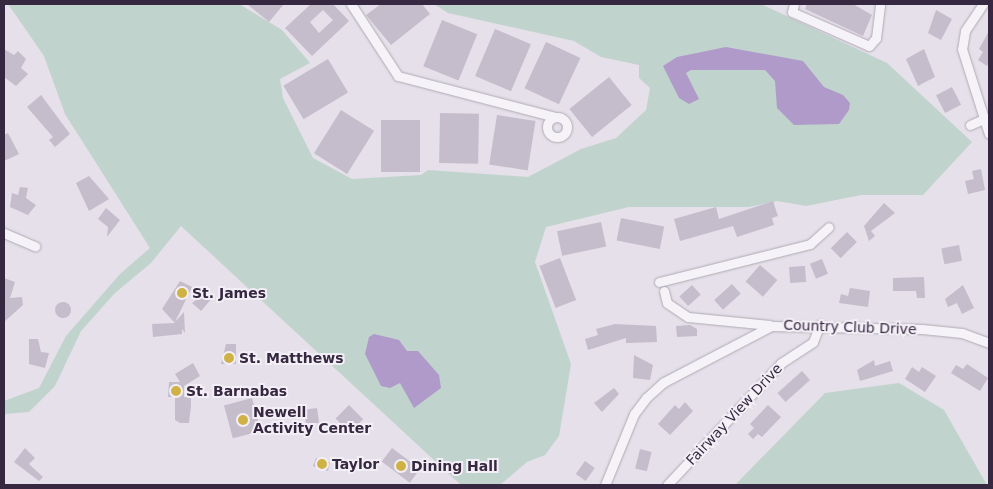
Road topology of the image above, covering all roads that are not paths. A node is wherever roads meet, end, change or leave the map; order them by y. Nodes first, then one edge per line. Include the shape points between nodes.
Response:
1 (351, 4) edge
2 (794, 4) edge
3 (880, 4) edge
4 (983, 4) edge
5 (556, 116) dead end
6 (986, 118) junction
7 (970, 125) dead end
8 (989, 134) edge
9 (829, 227) dead end
10 (4, 233) edge
11 (35, 246) dead end
12 (659, 282) dead end
13 (664, 291) dead end
14 (820, 324) junction
15 (771, 326) junction
16 (989, 343) edge
17 (605, 485) edge
18 (667, 485) edge

1 - 5 street via 398,76
2 - 3 street via 792,12 869,46 876,38
4 - 6 street via 965,31 962,49 965,71
6 - 7 street
6 - 8 street
9 - 12 street via 810,244
10 - 11 street
13 - 15 street via 667,303 688,317
14 - 15 street, Country Club Drive
14 - 16 street, Country Club Drive via 962,334
14 - 18 street, Fairway View Drive via 813,342 781,363
15 - 17 street, Country Club Drive via 664,382 646,398 634,414

